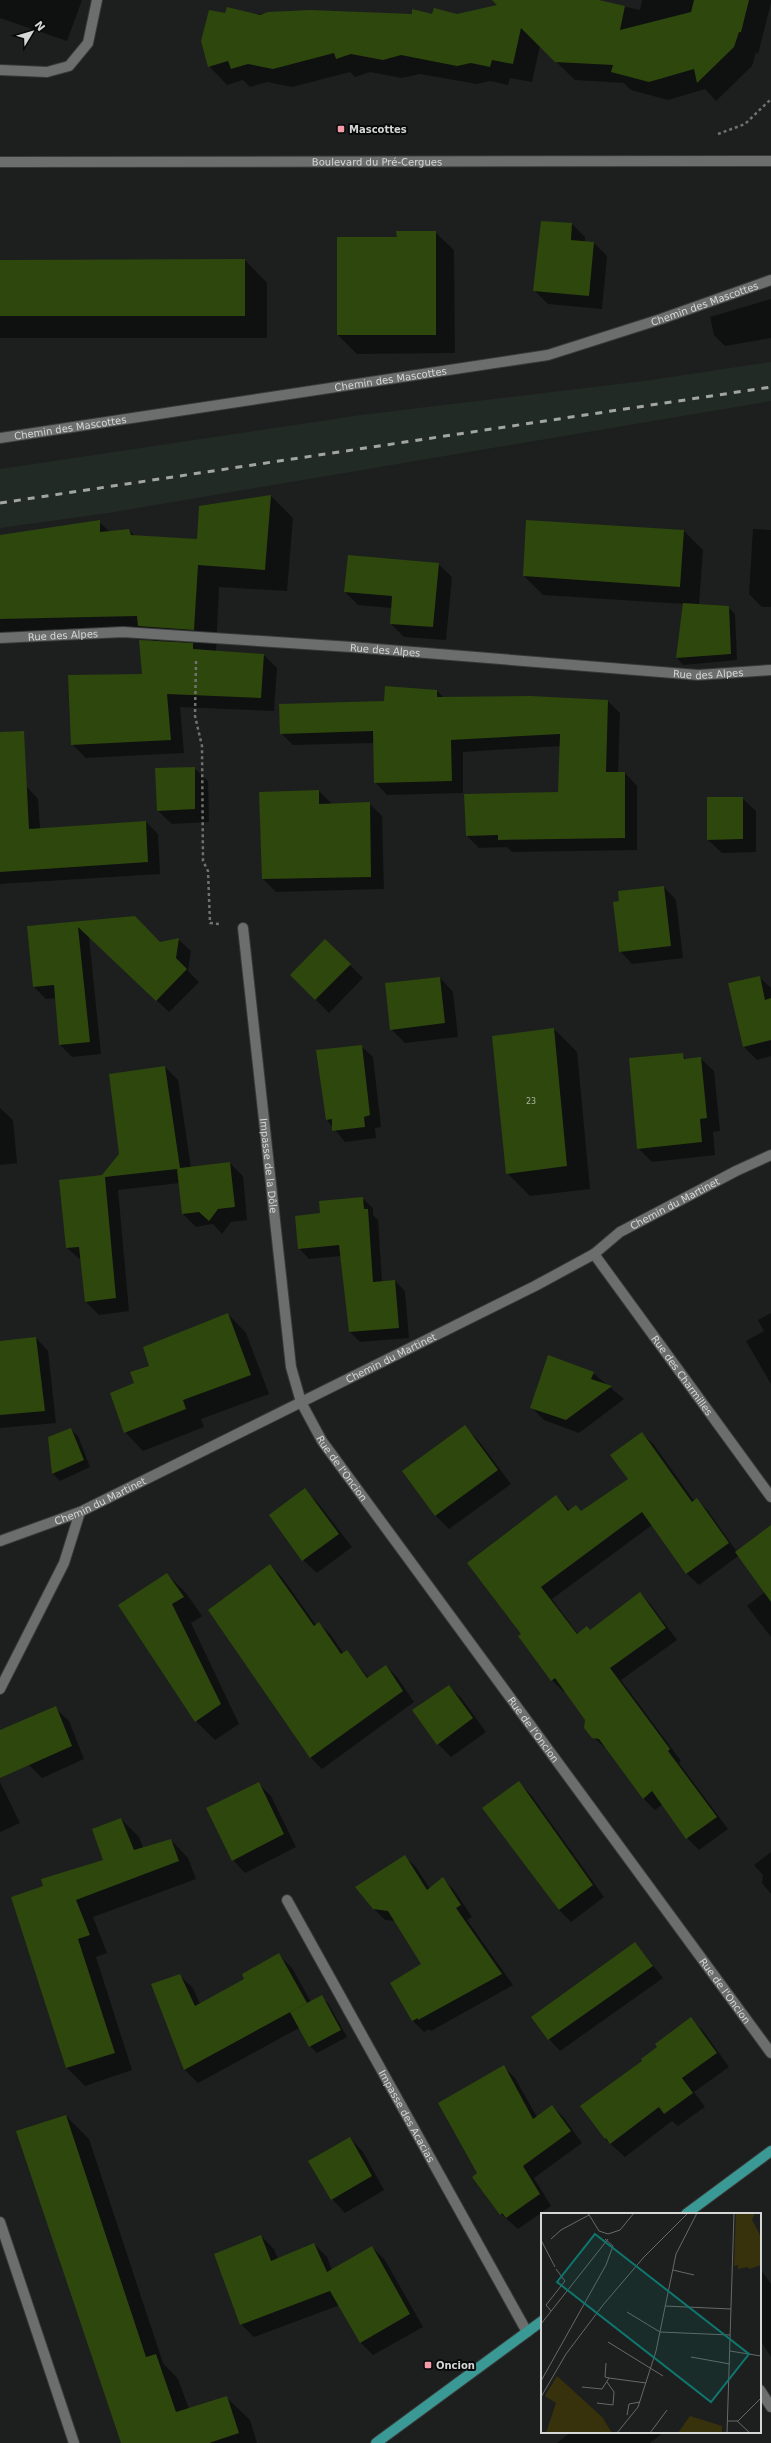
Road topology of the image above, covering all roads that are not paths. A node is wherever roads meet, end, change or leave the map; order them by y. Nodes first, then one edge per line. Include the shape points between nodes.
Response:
1 (97, 0) edge
2 (0, 70) edge
3 (771, 154) edge
4 (753, 160) junction
5 (771, 161) edge
6 (0, 162) edge
7 (771, 280) edge
8 (0, 438) edge
9 (0, 638) edge
10 (771, 670) edge
11 (243, 928) dead end
12 (771, 1155) edge
13 (594, 1254) junction
14 (301, 1402) junction
15 (771, 1496) edge
16 (80, 1512) junction
17 (0, 1541) edge
18 (0, 1689) edge
19 (287, 1900) dead end
20 (771, 2053) edge
21 (771, 2151) edge
22 (687, 2213) edge
23 (0, 2222) edge
24 (541, 2322) edge
25 (528, 2332) junction
26 (761, 2391) edge
27 (771, 2406) edge
28 (74, 2443) edge
29 (376, 2443) edge

1 - 2 street via 88,43 69,66 47,72
3 - 4 street, Boulevard du Pré-Cergues
4 - 5 street, Boulevard du Pré-Cergues
4 - 6 street, Boulevard du Pré-Cergues
7 - 8 street, Chemin des Mascottes via 548,356
9 - 10 street, Rue des Alpes via 123,632 698,675
11 - 14 street, Impasse de la Dôle via 291,1367
12 - 13 street, Chemin du Martinet via 620,1232
13 - 14 street, Chemin du Martinet
13 - 15 street, Rue des Charmilles
14 - 16 street, Chemin du Martinet
14 - 20 street, Rue de l'Oncion via 322,1441
16 - 17 street, Chemin du Martinet
16 - 18 street via 64,1564
19 - 25 street, Impasse des Acacias
21 - 22 main road
23 - 28 street
24 - 25 main road
25 - 29 main road
26 - 27 street

